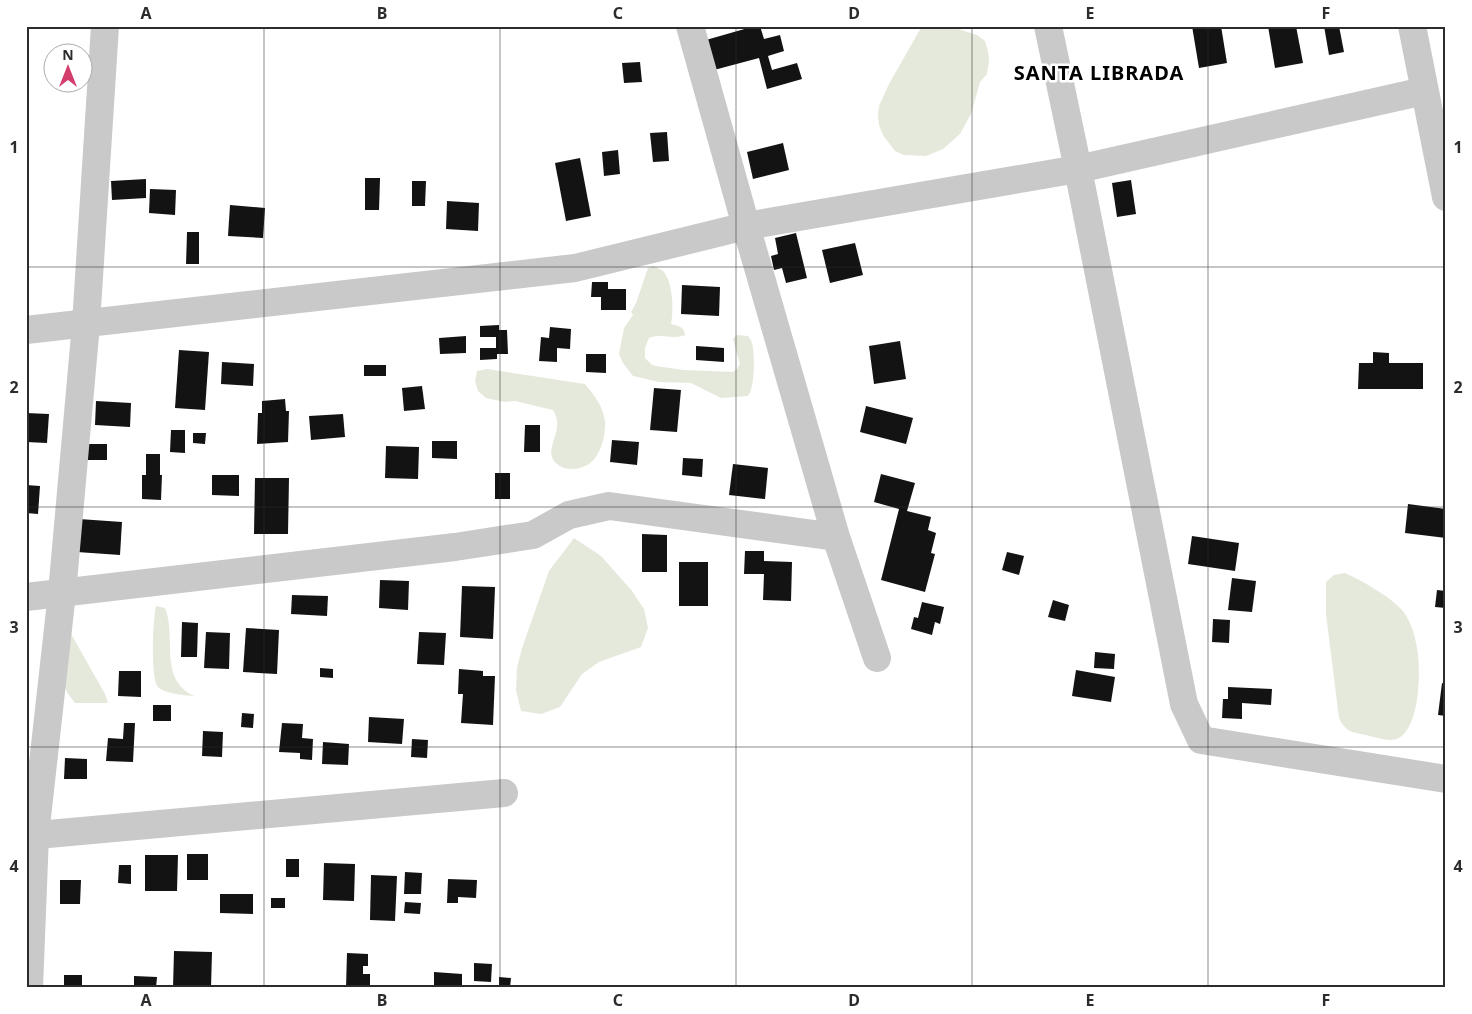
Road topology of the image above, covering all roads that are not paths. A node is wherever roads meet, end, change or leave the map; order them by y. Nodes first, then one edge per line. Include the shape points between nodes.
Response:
1 (105, 26) edge
2 (690, 26) edge
3 (1048, 26) edge
4 (1412, 26) edge
5 (1424, 90) junction
6 (1078, 168) junction
7 (1446, 196) edge
8 (746, 226) junction
9 (86, 324) junction
10 (26, 330) edge
11 (836, 537) junction
12 (62, 593) junction
13 (26, 597) edge
14 (877, 658) dead end
15 (1446, 779) edge
16 (504, 793) dead end
17 (30, 835) edge
18 (29, 988) edge

1 - 9 street
2 - 8 street
3 - 6 street
4 - 5 street
5 - 6 street
5 - 7 street
6 - 8 street
6 - 15 street via 1184,704 1200,740
8 - 9 street via 575,268
8 - 11 street
9 - 10 street
9 - 12 street
11 - 12 street via 610,506 568,515 533,535
11 - 14 street
12 - 13 street
12 - 17 street
16 - 17 street
17 - 18 street

